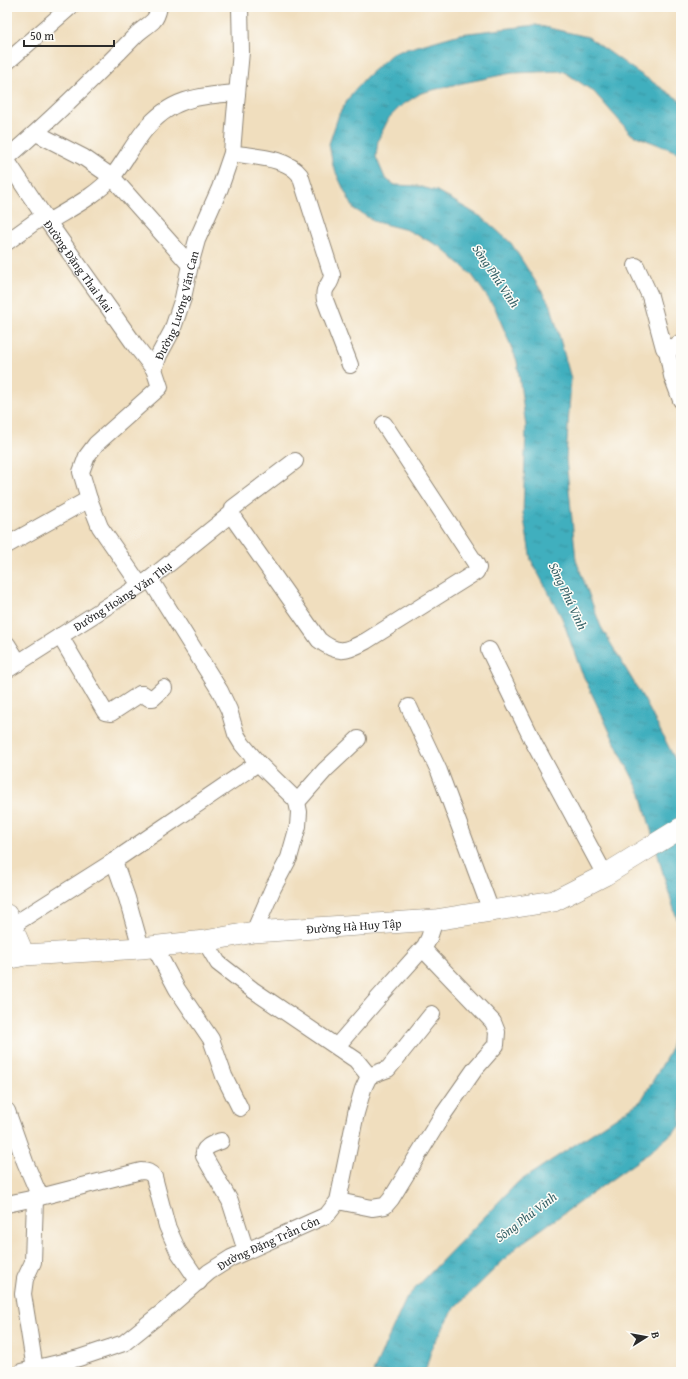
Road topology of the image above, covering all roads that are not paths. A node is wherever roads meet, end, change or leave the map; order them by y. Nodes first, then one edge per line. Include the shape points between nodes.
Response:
1 (70, 7) edge
2 (159, 7) edge
3 (240, 7) edge
4 (7, 62) edge
5 (237, 93) junction
6 (36, 133) junction
7 (232, 153) junction
8 (7, 160) edge
9 (112, 177) junction
10 (45, 219) junction
11 (7, 242) edge
12 (190, 266) junction
13 (636, 266) dead end
14 (674, 346) edge
15 (350, 365) dead end
16 (154, 369) junction
17 (681, 400) edge
18 (384, 424) dead end
19 (295, 461) dead end
20 (88, 499) junction
21 (232, 513) junction
22 (7, 544) edge
23 (145, 582) junction
24 (60, 636) junction
25 (7, 644) edge
26 (489, 650) dead end
27 (13, 666) edge
28 (164, 688) dead end
29 (409, 707) dead end
30 (358, 739) dead end
31 (258, 763) junction
32 (297, 802) junction
33 (681, 828) edge
34 (114, 861) junction
35 (605, 875) junction
36 (491, 911) junction
37 (10, 920) edge
38 (435, 920) junction
39 (254, 932) junction
40 (205, 941) junction
41 (148, 947) junction
42 (423, 949) junction
43 (16, 957) edge
44 (432, 1014) dead end
45 (337, 1046) junction
46 (369, 1076) junction
47 (240, 1108) dead end
48 (7, 1111) edge
49 (221, 1140) dead end
50 (38, 1198) junction
51 (338, 1201) junction
52 (7, 1204) edge
53 (246, 1252) junction
54 (198, 1282) junction
55 (28, 1370) edge

1 - 4 street
2 - 6 street via 153,21
3 - 5 street, Đường Lương Văn Can via 241,52
5 - 7 street, Đường Lương Văn Can
5 - 9 street via 208,95 173,105 145,130
6 - 8 street
6 - 9 street via 83,157
7 - 12 street, Đường Lương Văn Can via 220,188 196,240
7 - 15 street via 289,164 296,168 300,175 332,275 332,280 324,289 325,300
8 - 10 street, Đường Đặng Thai Mai
9 - 10 street via 95,192
9 - 12 street
10 - 11 street
10 - 16 street, Đường Đặng Thai Mai
12 - 16 street, Đường Lương Văn Can via 172,331
13 - 14 street via 650,296 662,344 664,348
14 - 17 street via 672,376
16 - 20 street, Đường Lương Văn Can via 160,387 96,444 87,456 81,472
18 - 21 street via 478,568 476,572 366,641 353,648 338,651 319,640
19 - 21 street, Đường Hoàng Văn Thụ via 233,508
20 - 22 street
20 - 23 street, Đường Lương Văn Can via 100,527
21 - 23 street, Đường Hoàng Văn Thụ
23 - 24 street, Đường Hoàng Văn Thụ
23 - 31 street, Đường Lương Văn Can via 220,691 236,734
24 - 27 street, Đường Hoàng Văn Thụ
24 - 28 street via 105,712 111,713 140,694 153,698
25 - 27 street
26 - 35 street via 534,743
29 - 36 street via 439,771
30 - 32 street via 325,770
31 - 32 street, Đường Lương Văn Can
31 - 34 street
32 - 39 street via 298,826 293,846
33 - 35 main road, Đường Hà Huy Tập
34 - 37 street
34 - 41 street
35 - 36 main road, Đường Hà Huy Tập via 554,901
36 - 38 main road, Đường Hà Huy Tập
37 - 43 main road
38 - 39 main road, Đường Hà Huy Tập
38 - 42 street
39 - 40 main road, Đường Hà Huy Tập
40 - 41 main road, Đường Hà Huy Tập
40 - 45 street via 218,963 253,990
41 - 43 main road, Đường Hà Huy Tập
41 - 47 street via 211,1039 224,1076
42 - 45 street
42 - 51 street via 493,1022 497,1032 496,1045 440,1119 385,1206 372,1208
44 - 46 street via 388,1069
45 - 46 street via 356,1060
46 - 51 street, Đường Đặng Trần Côn via 356,1113
48 - 50 street
49 - 53 street via 205,1149 203,1153 230,1200
50 - 52 street
50 - 54 street via 141,1171 151,1173 167,1226 178,1251
50 - 55 street via 33,1262 25,1279 23,1294
51 - 53 street, Đường Đặng Trần Côn via 328,1215
53 - 54 street, Đường Đặng Trần Côn via 231,1258
54 - 55 street, Đường Đặng Trần Côn via 124,1343 79,1358

